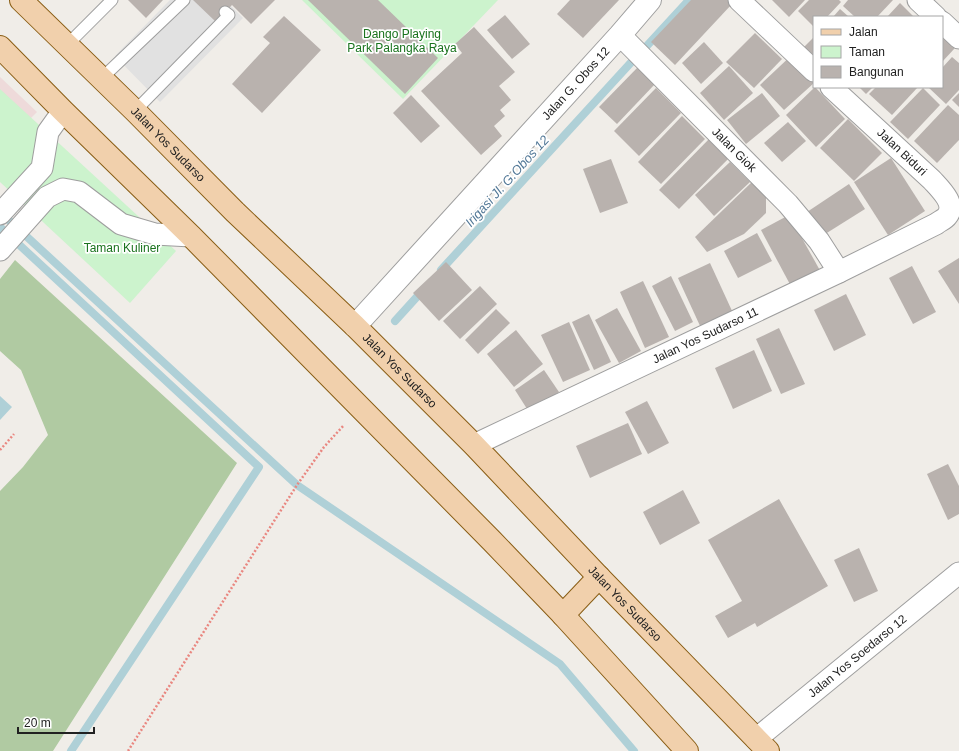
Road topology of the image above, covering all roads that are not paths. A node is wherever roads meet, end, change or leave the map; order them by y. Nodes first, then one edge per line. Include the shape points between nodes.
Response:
1 (21, 0) edge
2 (112, 0) edge
3 (184, 0) edge
4 (650, 0) edge
5 (739, 0) edge
6 (918, 0) edge
7 (226, 12) dead end
8 (935, 16) edge
9 (943, 23) edge
10 (620, 35) junction
11 (959, 38) edge
12 (67, 45) junction
13 (0, 47) edge
14 (813, 70) edge
15 (101, 79) junction
16 (832, 88) edge
17 (63, 111) junction
18 (135, 111) junction
19 (0, 214) edge
20 (936, 224) joint
21 (191, 236) junction
22 (0, 250) edge
23 (839, 272) junction
24 (355, 326) junction
25 (474, 445) junction
26 (959, 573) edge
27 (599, 577) junction
28 (564, 615) junction
29 (762, 745) edge
30 (687, 751) edge

1 - 12 main road, Jalan Yos Sudarso
2 - 12 lane
3 - 15 lane
4 - 10 street, Jalan G. Obos 12
5 - 14 street
6 - 8 street
7 - 18 lane via 229,15
9 - 11 street
10 - 23 street, Jalan Giok via 788,204 819,241
10 - 24 street, Jalan G. Obos 12
12 - 15 main road, Jalan Yos Sudarso
13 - 17 main road
15 - 18 main road, Jalan Yos Sudarso
16 - 20 street, Jalan Biduri via 945,195 949,206 948,214
17 - 19 street via 48,132 42,168
17 - 21 main road
18 - 24 main road, Jalan Yos Sudarso via 235,212
20 - 23 street, Jalan Yos Sudarso 11
21 - 22 street via 155,234 121,224 79,192 63,189 47,197
21 - 28 main road
23 - 25 street, Jalan Yos Sudarso 11
24 - 25 main road, Jalan Yos Sudarso
25 - 27 main road, Jalan Yos Sudarso
26 - 29 street, Jalan Yos Soedarso 12
27 - 28 main road
27 - 29 main road, Jalan Yos Sudarso
28 - 30 main road

